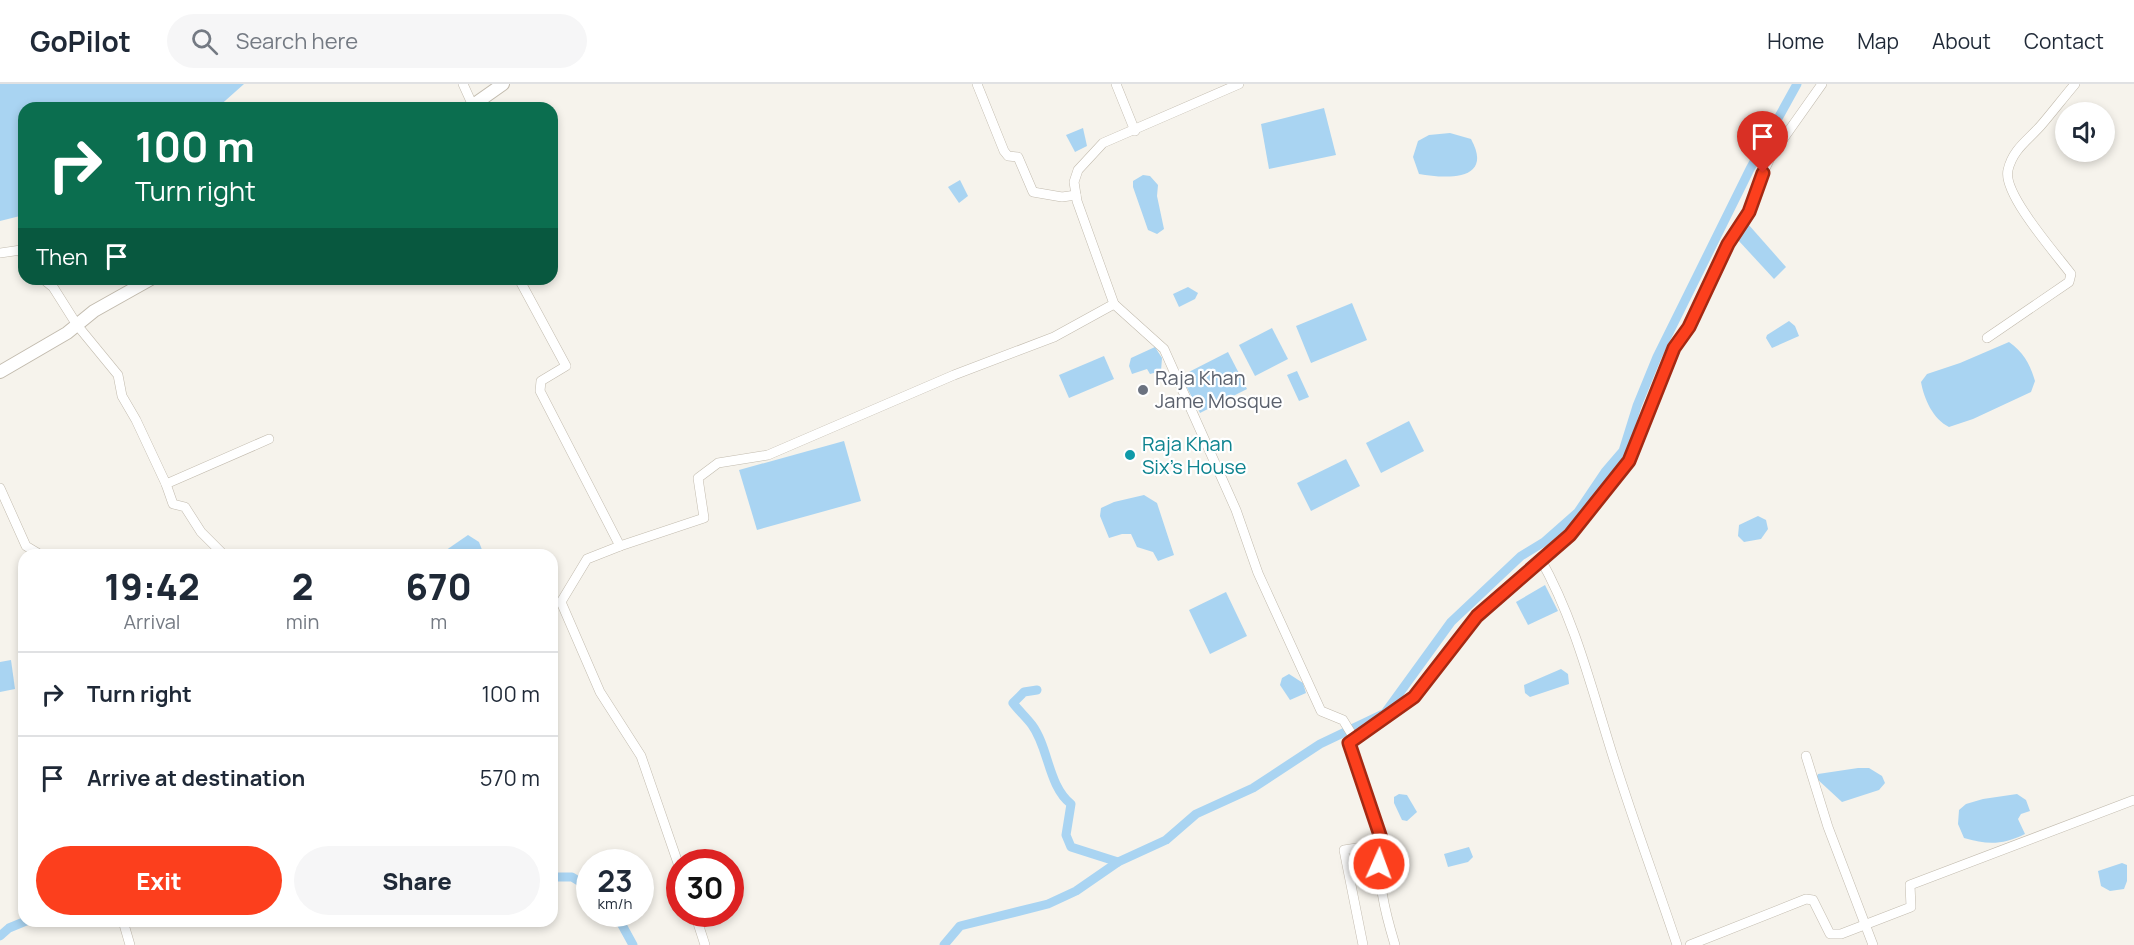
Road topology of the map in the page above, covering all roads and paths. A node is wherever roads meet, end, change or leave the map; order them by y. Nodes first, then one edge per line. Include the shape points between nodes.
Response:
1 (462, 84) edge
2 (503, 84) edge
3 (978, 84) edge
4 (1116, 84) edge
5 (1239, 84) edge
6 (1822, 84) edge
7 (2075, 84) edge
8 (469, 102) edge
9 (478, 102) edge
10 (1135, 131) junction
11 (1076, 195) junction
12 (18, 250) edge
13 (0, 253) edge
14 (50, 285) edge
15 (140, 285) edge
16 (522, 285) edge
17 (1114, 304) junction
18 (77, 325) junction
19 (1987, 338) dead end
20 (0, 372) edge
21 (269, 440) dead end
22 (166, 484) junction
23 (0, 488) edge
24 (621, 546) junction
25 (31, 549) edge
26 (218, 549) edge
27 (1540, 558) junction
28 (1354, 738) junction
29 (1806, 756) dead end
30 (2134, 800) edge
31 (1383, 844) junction
32 (673, 849) edge
33 (1865, 925) junction
34 (699, 927) edge
35 (705, 945) edge
36 (1364, 945) edge
37 (1395, 945) edge
38 (1677, 945) edge
39 (1690, 945) edge
40 (1873, 945) edge

1 - 8 street
2 - 9 street
3 - 11 street via 1004,151 1008,156 1018,157 1033,192
4 - 10 street
5 - 10 street
6 - 27 street via 1771,156 1749,212 1674,348 1629,461 1570,535
7 - 19 street via 2042,125 2025,139 2007,172 2007,182 2022,208 2071,274 2069,282
10 - 11 street via 1103,142 1088,156 1074,182
11 - 17 street
12 - 13 street
14 - 18 street
15 - 18 street
16 - 24 street via 566,366 541,381 540,391
17 - 24 street via 1054,337 954,375 768,455 718,463 698,478 704,518
17 - 28 street via 1164,349 1321,711 1343,720
18 - 20 street
18 - 22 street via 118,375 122,396
21 - 22 street
22 - 26 street via 173,504 185,507
23 - 25 street via 26,546
24 - 32 street via 587,559 561,602 600,693 640,756
27 - 28 street via 1477,616 1414,697
27 - 38 street via 1582,650 1607,739
28 - 31 street via 1349,743
29 - 33 street
30 - 33 street via 1910,885 1911,907
31 - 36 street via 1344,850
31 - 37 street via 1381,883
33 - 39 street via 1830,934 1813,900 1806,899
33 - 40 street
34 - 35 street

